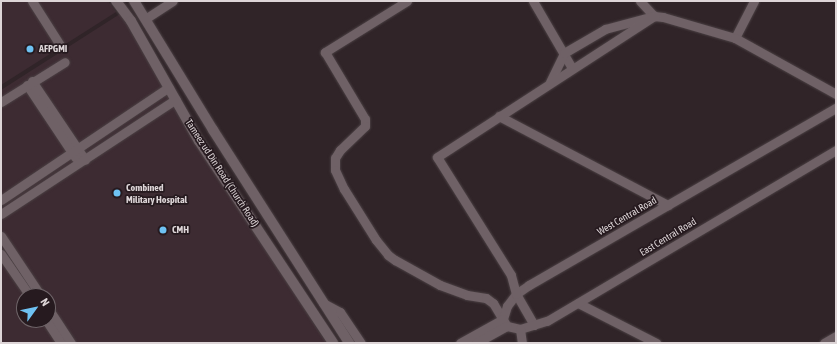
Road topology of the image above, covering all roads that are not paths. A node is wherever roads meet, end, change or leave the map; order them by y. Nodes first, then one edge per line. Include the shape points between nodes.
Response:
1 (32, 1) edge
2 (116, 1) edge
3 (134, 1) edge
4 (173, 1) edge
5 (407, 1) edge
6 (533, 1) edge
7 (640, 1) edge
8 (754, 1) edge
9 (654, 16) junction
10 (145, 19) junction
11 (735, 38) junction
12 (60, 44) dead end
13 (564, 53) junction
14 (65, 62) dead end
15 (572, 68) junction
16 (550, 82) junction
17 (30, 83) junction
18 (169, 87) junction
19 (836, 94) edge
20 (176, 99) junction
21 (1, 102) edge
22 (836, 108) edge
23 (499, 116) junction
24 (213, 130) junction
25 (199, 141) junction
26 (836, 150) edge
27 (75, 151) junction
28 (750, 158) junction
29 (82, 162) junction
30 (1, 200) edge
31 (668, 205) junction
32 (1, 214) edge
33 (1, 236) edge
34 (1, 254) edge
35 (24, 288) edge
36 (35, 288) edge
37 (516, 294) junction
38 (323, 302) junction
39 (578, 303) junction
40 (56, 320) edge
41 (505, 322) junction
42 (534, 325) junction
43 (51, 328) edge
44 (520, 329) junction
45 (836, 336) edge
46 (61, 343) edge
47 (71, 343) edge
48 (333, 343) edge
49 (349, 343) edge
50 (361, 343) edge
51 (460, 343) edge
52 (476, 343) edge
53 (522, 343) edge
54 (656, 343) edge
55 (824, 343) edge

1 - 12 street
2 - 18 main road, Tameez ud Din Road (Church Road) via 131,21
3 - 10 main road, Tameez ud Din Road (Church Road)
4 - 10 street
5 - 41 street via 325,52 365,119 365,126 335,158 335,170 376,240 388,254 440,285 468,295 486,298
6 - 13 street
7 - 9 street
8 - 11 street
9 - 11 street via 685,22
9 - 13 street via 605,29
9 - 15 street
10 - 24 main road, Tameez ud Din Road (Church Road)
11 - 19 street
13 - 15 street
13 - 16 street
14 - 17 street
15 - 16 street
16 - 23 street
17 - 21 street
17 - 27 street
18 - 20 main road, Tameez ud Din Road (Church Road)
18 - 27 street
20 - 25 main road, Tameez ud Din Road (Church Road)
20 - 29 street
22 - 28 street, West Central Road
23 - 31 street
23 - 37 street via 437,157 511,275
24 - 25 main road
24 - 38 main road, Tameez ud Din Road (Church Road)
25 - 48 main road, Tameez ud Din Road (Church Road)
26 - 39 street, East Central Road
27 - 29 street
27 - 30 street
28 - 31 street, West Central Road
28 - 37 street, West Central Road
29 - 32 street
31 - 37 street, West Central Road
33 - 36 street
34 - 35 street
37 - 41 street, West Central Road via 507,306
37 - 42 street
38 - 49 main road, Tameez ud Din Road (Church Road)
38 - 50 street via 340,312
39 - 42 street, East Central Road via 547,321
39 - 54 street
40 - 47 street
41 - 44 street, East Central Road
41 - 51 street
41 - 52 street
42 - 44 street, East Central Road
43 - 46 street
44 - 53 street
45 - 55 street

